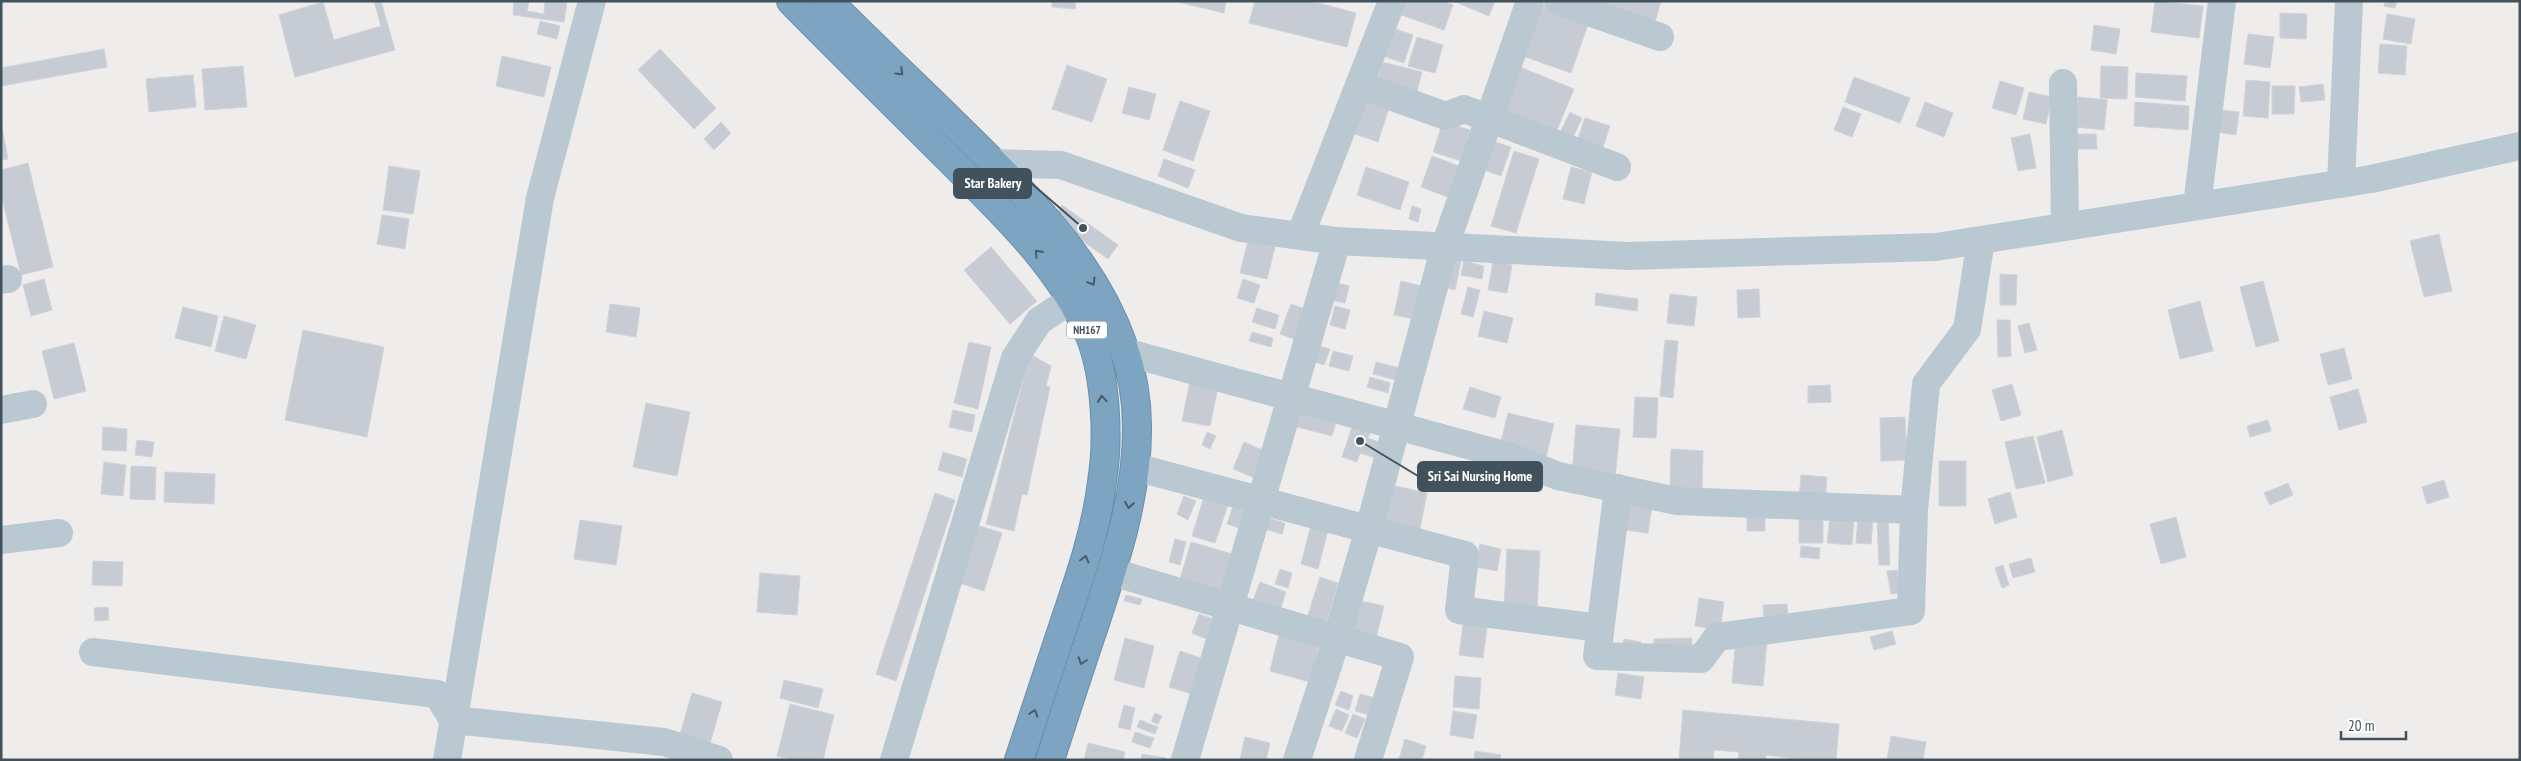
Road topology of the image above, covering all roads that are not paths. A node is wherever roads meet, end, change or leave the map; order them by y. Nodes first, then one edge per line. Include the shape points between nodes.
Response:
1 (592, 1) edge
2 (790, 1) edge
3 (828, 1) edge
4 (1392, 1) edge
5 (1530, 1) edge
6 (1558, 1) edge
7 (2222, 1) edge
8 (2349, 1) edge
9 (1660, 37) dead end
10 (878, 50) junction
11 (859, 69) junction
12 (2063, 83) dead end
13 (1359, 85) junction
14 (1489, 119) junction
15 (2520, 146) edge
16 (994, 163) junction
17 (1617, 167) dead end
18 (2341, 184) junction
19 (2197, 206) junction
20 (2065, 227) junction
21 (1300, 236) junction
22 (1337, 240) junction
23 (1981, 240) junction
24 (1445, 246) junction
25 (1072, 299) junction
26 (1125, 352) junction
27 (1292, 396) junction
28 (33, 404) dead end
29 (1, 410) edge
30 (1398, 426) junction
31 (1135, 467) junction
32 (1618, 488) junction
33 (1261, 500) junction
34 (1914, 510) junction
35 (1370, 529) junction
36 (59, 533) dead end
37 (1, 540) edge
38 (1112, 572) junction
39 (1230, 608) junction
40 (1600, 628) junction
41 (1337, 638) junction
42 (94, 652) dead end
43 (453, 720) junction
44 (447, 760) edge
45 (719, 760) edge
46 (894, 760) edge
47 (1019, 760) edge
48 (1050, 760) edge
49 (1185, 760) edge
50 (1297, 760) edge
51 (1368, 760) edge

1 - 43 street via 540,198
2 - 11 highway, NH167
3 - 10 highway, NH167
4 - 13 street
5 - 14 street
6 - 9 street
7 - 19 street
8 - 18 street
10 - 11 highway
10 -> 16 highway, NH167
25 -> 11 highway, NH167 via 1046,262 1015,228
12 - 20 street
13 - 14 street via 1446,116 1464,109
13 - 21 street
14 - 17 street
14 - 24 street
15 - 18 street
16 - 21 street via 1061,165 1241,228
16 -> 26 highway, NH167 via 1071,249 1094,284
18 - 19 street
19 - 20 street
20 - 23 street
21 - 22 street
22 - 24 street
22 - 27 street
23 - 24 street via 1936,247 1628,256
23 - 34 street via 1967,329 1926,384
24 - 30 street
25 - 46 street via 1039,321 1015,358
47 -> 25 highway, NH167 via 1083,566 1103,480 1105,431 1101,381 1090,338
26 - 27 street
26 - 31 highway, NH167 via 1138,428
27 - 30 street
27 - 33 street
28 - 29 street
30 - 32 street via 1508,456 1558,476
30 - 35 street
31 - 33 street
31 -> 38 highway, NH167
32 - 34 street via 1677,501
32 - 40 street
33 - 35 street
33 - 39 street
34 - 40 street via 1911,611 1717,637 1701,659 1597,656
35 - 40 street via 1465,555 1459,610
35 - 41 street
36 - 37 street
38 - 39 street
38 -> 48 highway, NH167
39 - 41 street
39 - 49 street
41 - 50 street
41 - 51 street via 1400,657
42 - 43 street via 437,694
43 - 44 street
43 - 45 street via 664,742

